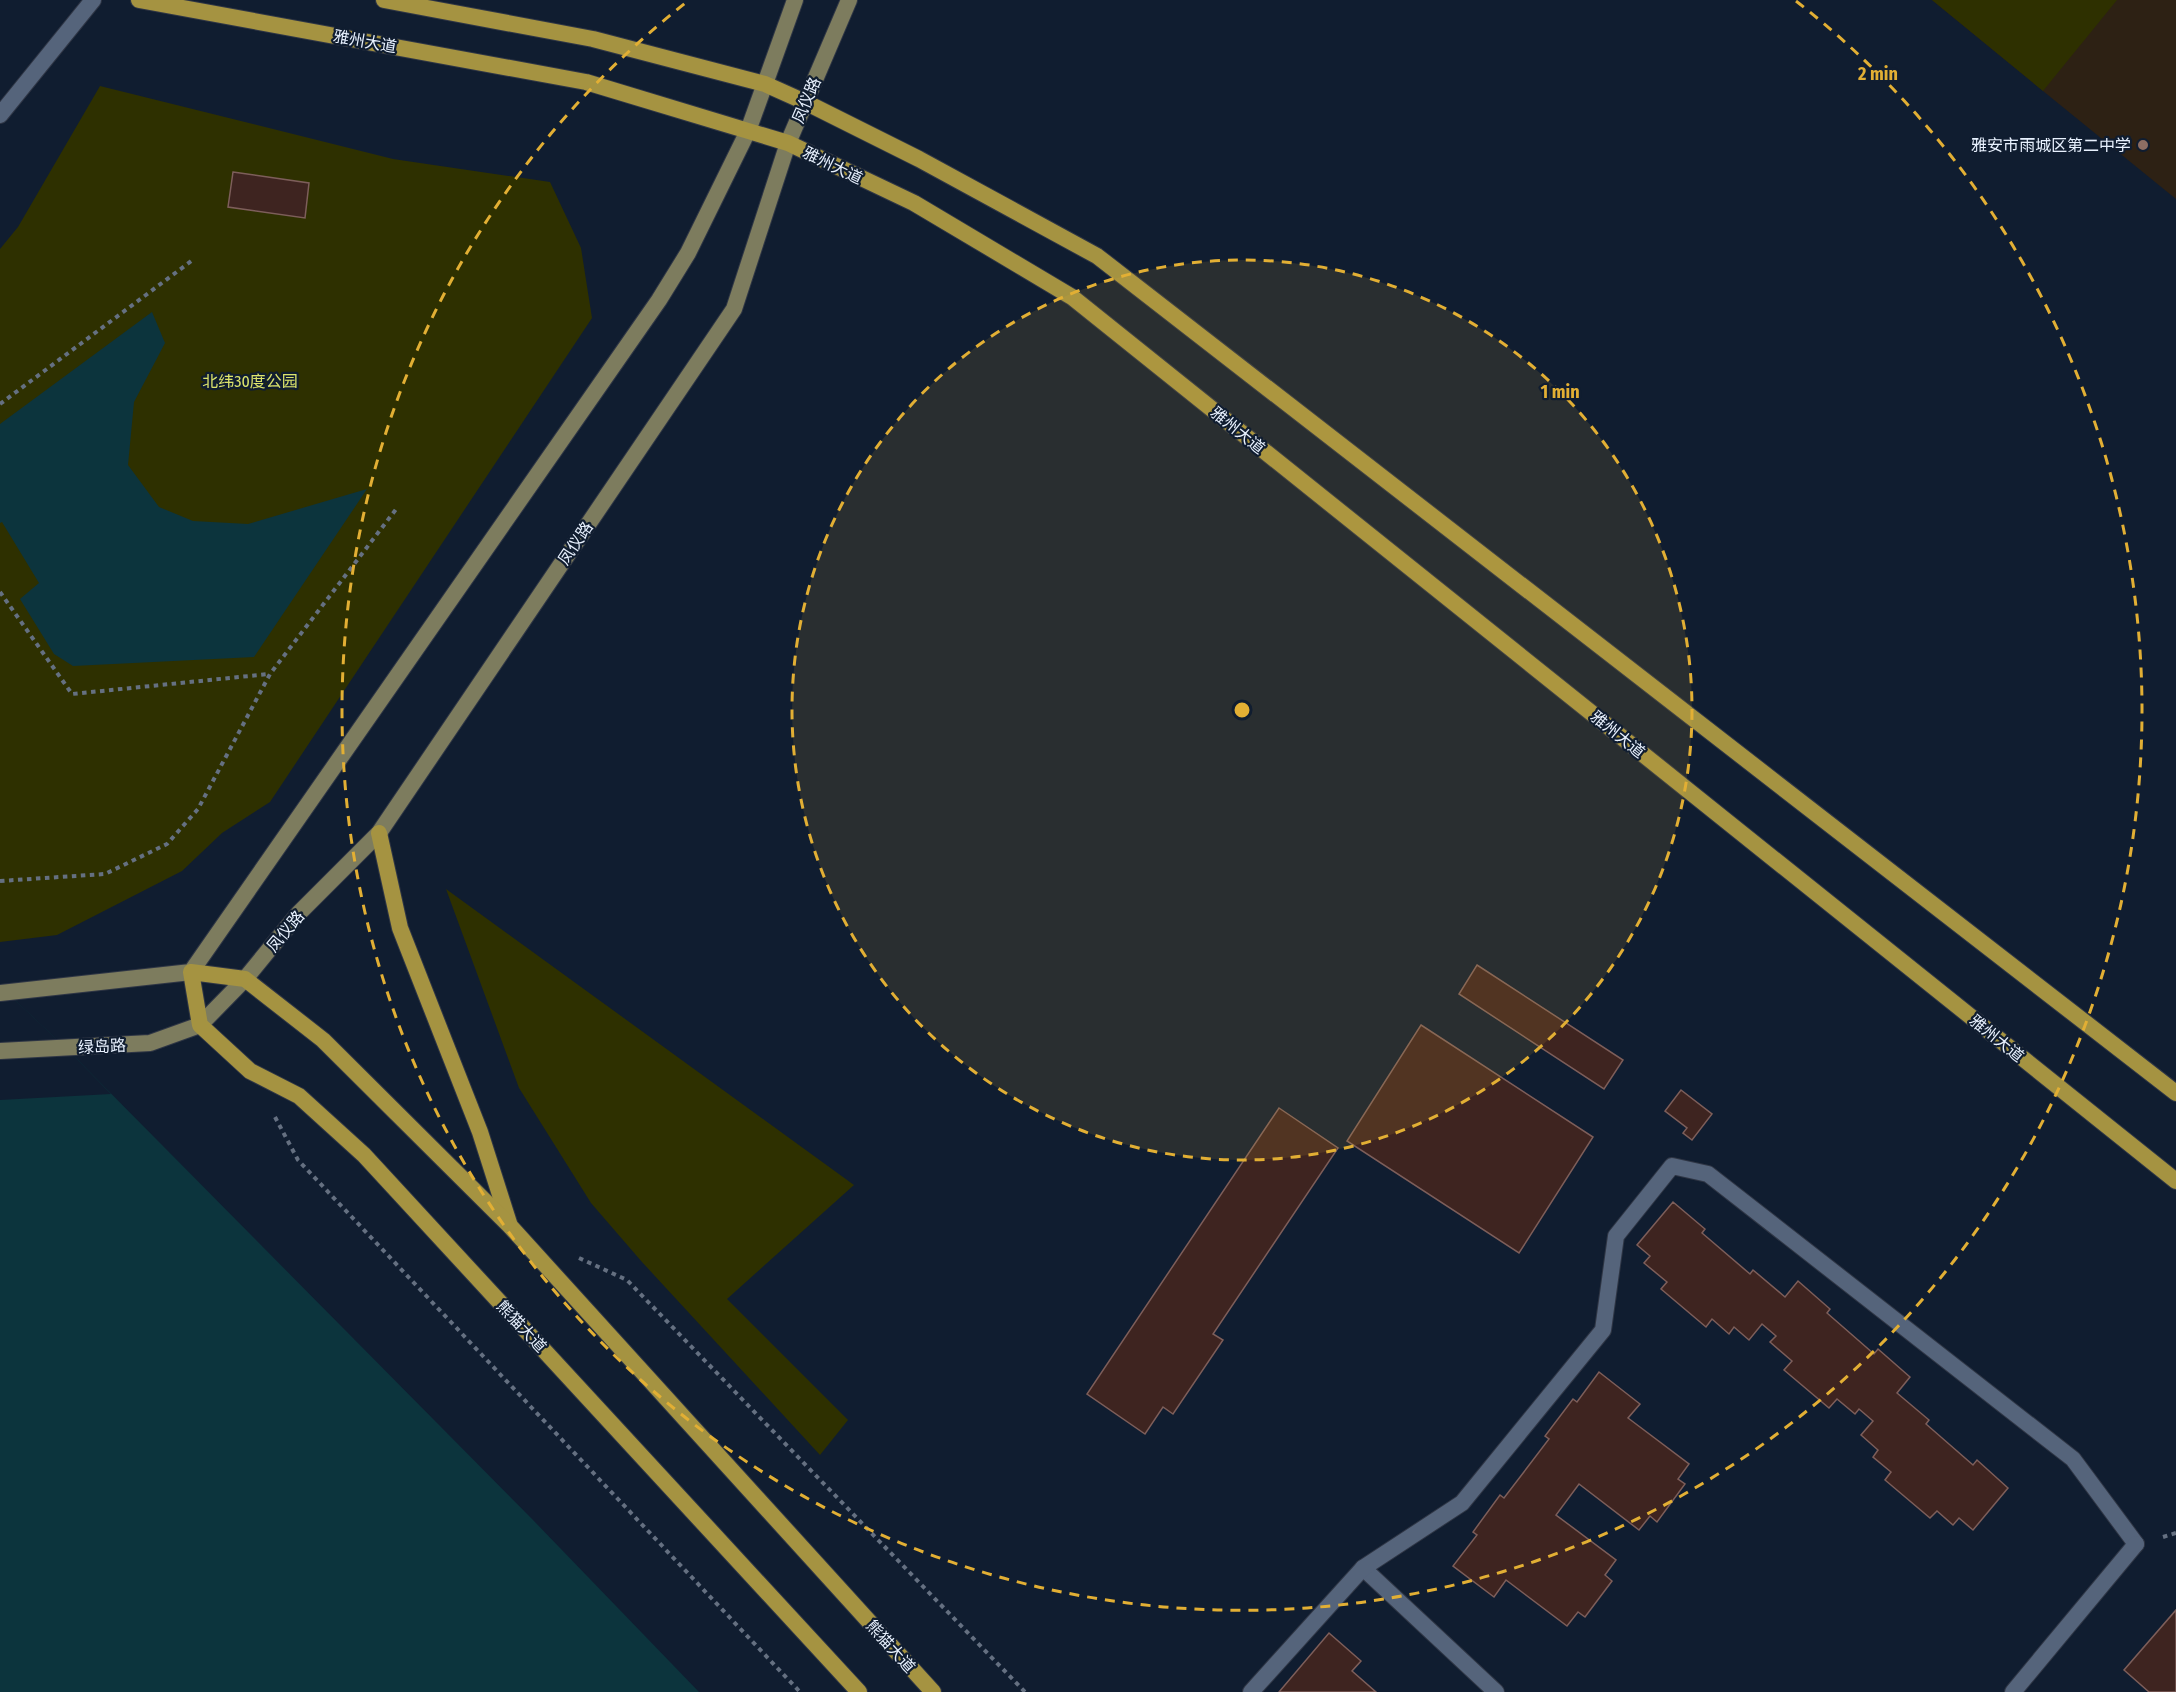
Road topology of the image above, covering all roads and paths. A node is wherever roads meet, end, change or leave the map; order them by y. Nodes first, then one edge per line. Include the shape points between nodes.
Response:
1 (93, 0) edge
2 (139, 0) edge
3 (384, 0) edge
4 (795, 0) edge
5 (849, 0) edge
6 (765, 84) junction
7 (805, 102) junction
8 (0, 115) edge
9 (748, 130) junction
10 (788, 143) junction
11 (194, 259) dead end
12 (0, 404) edge
13 (397, 508) dead end
14 (0, 592) edge
15 (270, 674) junction
16 (379, 833) junction
17 (0, 881) edge
18 (190, 972) junction
19 (245, 979) junction
20 (3, 992) edge
21 (200, 1025) junction
22 (0, 1051) edge
23 (250, 1071) junction
24 (2176, 1093) edge
25 (2176, 1181) edge
26 (510, 1226) junction
27 (574, 1256) dead end
28 (1363, 1568) junction
29 (800, 1692) edge
30 (859, 1692) edge
31 (933, 1692) edge
32 (1025, 1692) edge
33 (1251, 1692) edge
34 (1496, 1692) edge
35 (2013, 1692) edge

1 - 8 street
2 - 9 main road, 雅州大道 via 586,82
3 - 6 main road via 593,39
4 - 6 main road
5 - 7 main road, 凤仪路
6 - 7 main road
6 - 9 main road
7 - 10 main road, 凤仪路
7 - 24 main road via 1097,256
9 - 10 main road, 雅州大道
9 - 18 main road via 688,253 659,300
10 - 16 main road, 凤仪路 via 734,309
10 - 25 main road, 雅州大道 via 914,203 1072,297
11 - 12 path
13 - 15 path
14 - 15 path via 72,694
15 - 17 path via 198,809 167,844 105,874
16 - 19 main road, 凤仪路 via 299,913
16 - 26 main road via 400,928 480,1132
18 - 19 main road
18 - 20 main road
18 - 21 main road
19 - 21 main road, 凤仪路
19 - 26 main road, 熊猫大道 via 323,1040
21 - 22 main road, 绿岛路 via 150,1043
21 - 23 main road, 熊猫大道
23 - 29 path via 298,1160
23 - 30 main road, 熊猫大道 via 299,1096 364,1155
26 - 31 main road, 熊猫大道
27 - 32 path via 627,1280
28 - 33 street
28 - 34 street
28 - 35 street via 1462,1503 1603,1330 1616,1236 1672,1166 1708,1174 2073,1460 2136,1544

